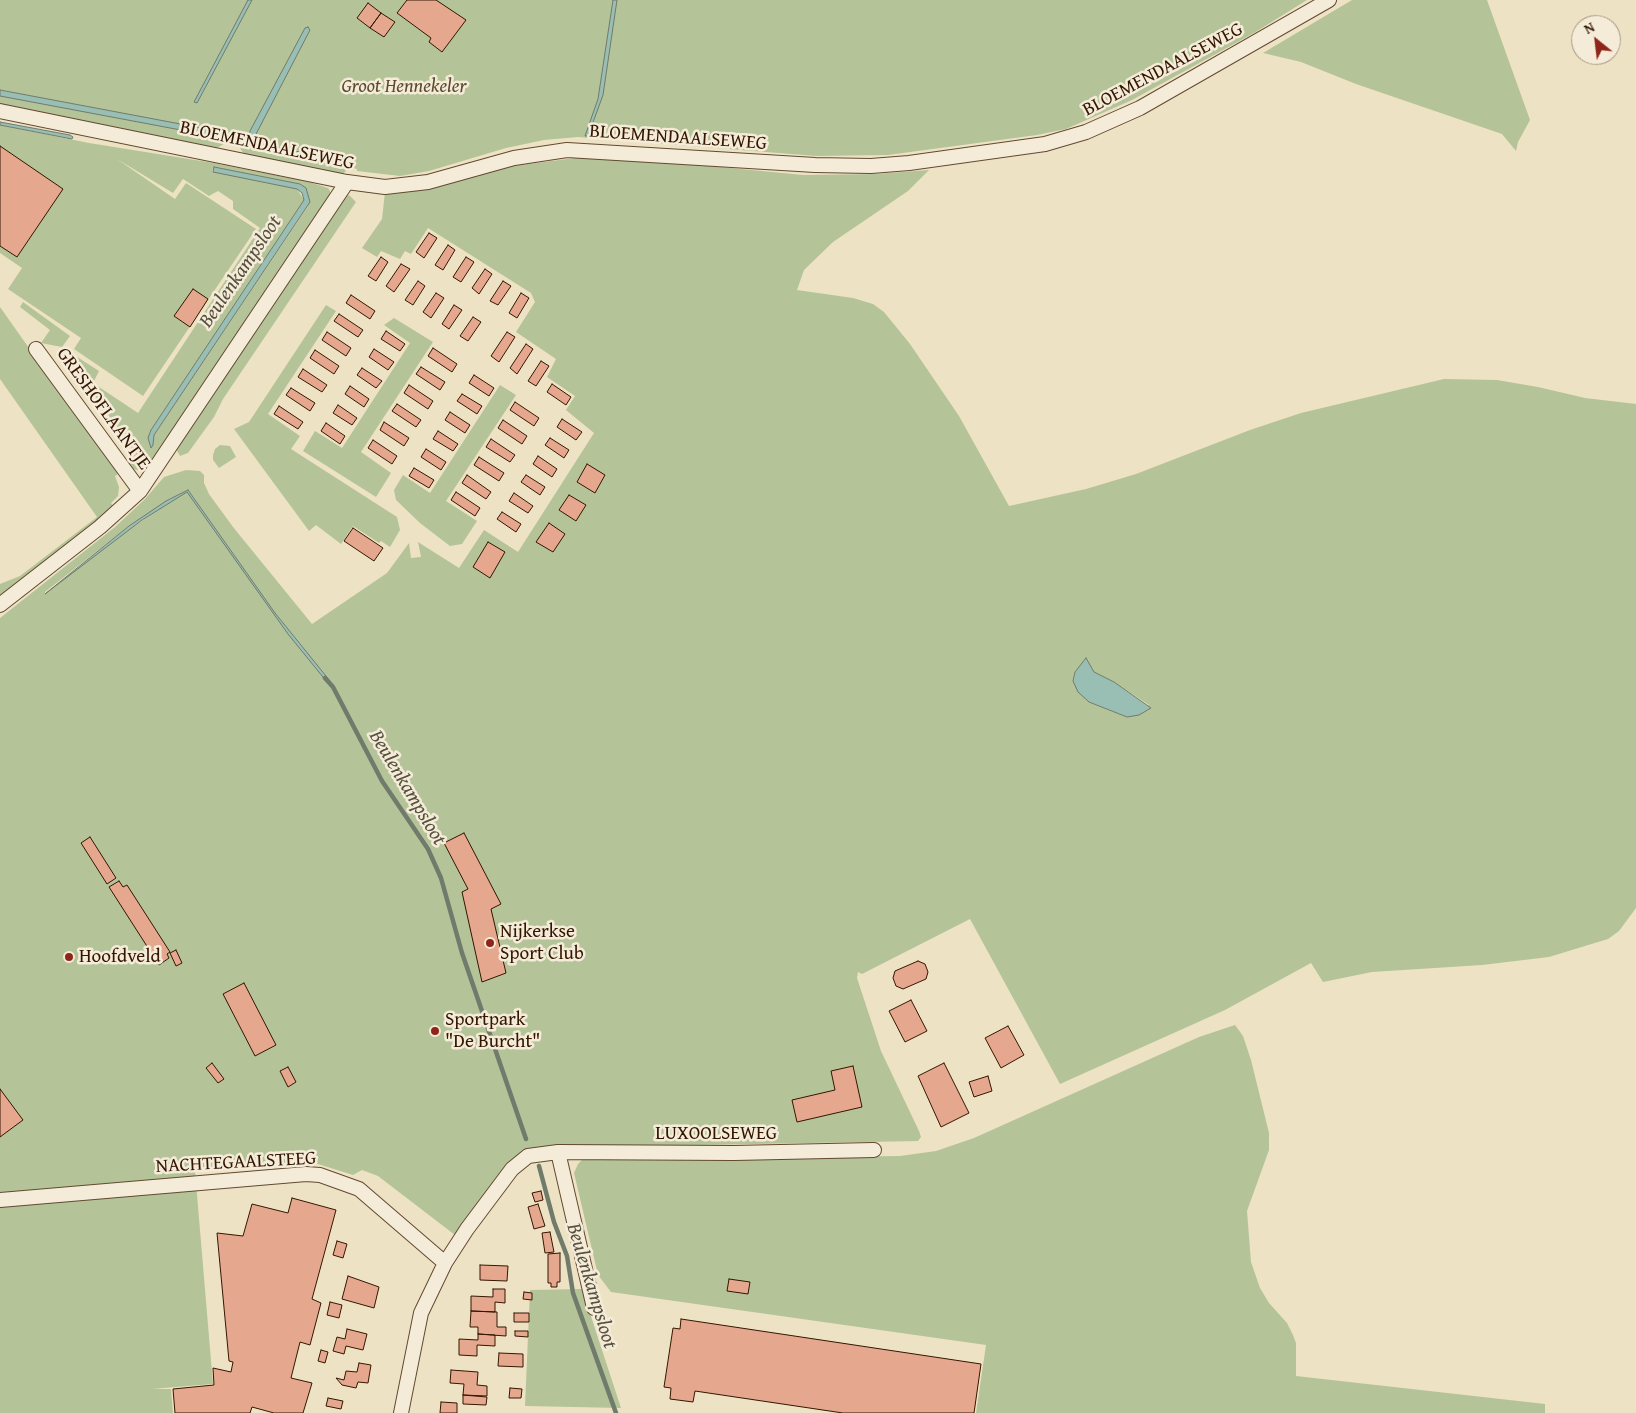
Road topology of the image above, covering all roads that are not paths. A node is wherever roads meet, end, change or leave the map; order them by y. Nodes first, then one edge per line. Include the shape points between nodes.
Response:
1 (1328, 0) edge
2 (0, 111) edge
3 (347, 182) junction
4 (36, 348) dead end
5 (140, 491) junction
6 (0, 605) edge
7 (874, 1150) dead end
8 (558, 1152) junction
9 (0, 1200) edge
10 (445, 1263) junction
11 (594, 1308) dead end
12 (401, 1413) edge

1 - 3 street, BLOEMENDAALSEWEG via 1140,108 1086,132 1045,144 871,166 567,150 514,158 406,186
2 - 3 street, BLOEMENDAALSEWEG
3 - 5 street
4 - 5 street, GRESHOFLAANTJE
5 - 6 street via 100,527
7 - 8 street, LUXOOLSEWEG
8 - 10 street, LUXOOLSEWEG via 542,1152 518,1162
8 - 11 street
9 - 10 street, NACHTEGAALSTEEG via 320,1175 359,1189
10 - 12 street, LUXOOLSEWEG via 421,1313

